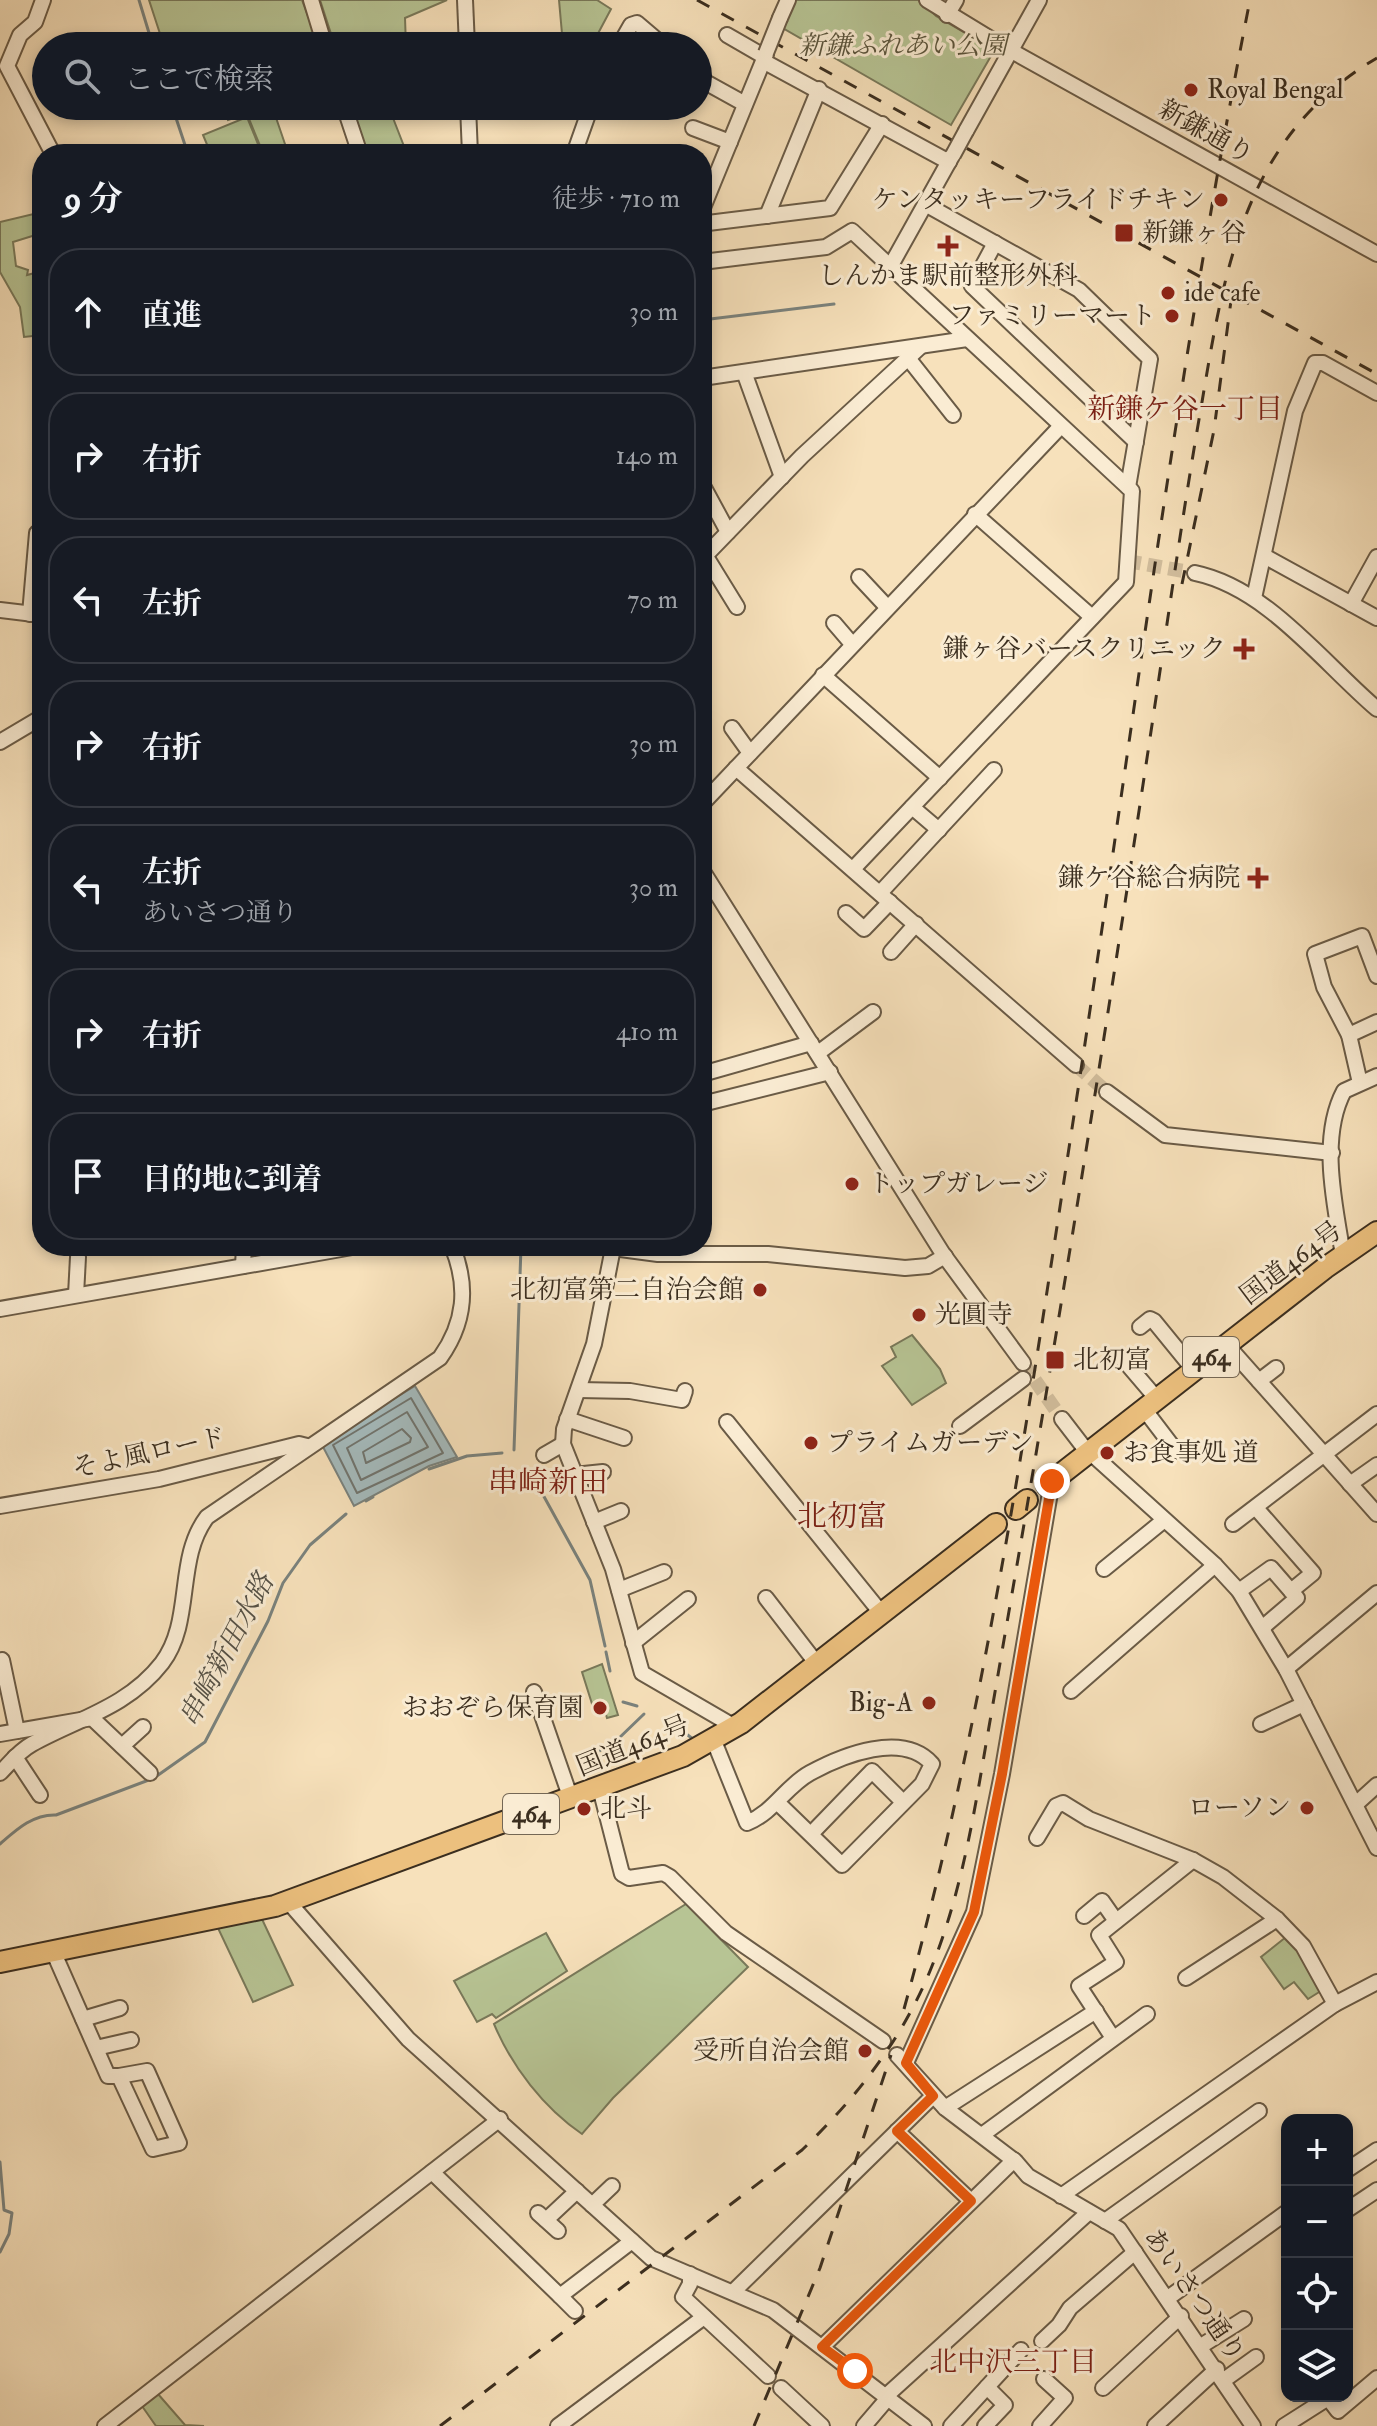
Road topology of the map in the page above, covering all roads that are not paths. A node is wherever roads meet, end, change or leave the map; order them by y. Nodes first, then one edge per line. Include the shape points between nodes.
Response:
1 (43, 0) edge
2 (311, 0) edge
3 (465, 0) edge
4 (788, 0) edge
5 (927, 0) edge
6 (956, 0) edge
7 (1039, 0) edge
8 (947, 15) junction
9 (321, 32) edge
10 (466, 32) edge
11 (627, 32) edge
12 (648, 32) edge
13 (727, 35) dead end
14 (1011, 51) junction
15 (765, 57) junction
16 (712, 86) edge
17 (819, 89) junction
18 (745, 104) junction
19 (32, 114) edge
20 (35, 120) edge
21 (349, 120) edge
22 (469, 120) edge
23 (586, 120) edge
24 (882, 124) junction
25 (693, 128) dead end
26 (730, 142) junction
27 (48, 144) edge
28 (357, 144) edge
29 (470, 144) edge
30 (578, 144) edge
31 (951, 158) junction
32 (712, 186) edge
33 (925, 204) junction
34 (767, 216) junction
35 (712, 223) edge
36 (995, 243) junction
37 (1377, 254) edge
38 (712, 261) edge
39 (890, 267) junction
40 (967, 339) junction
41 (920, 347) junction
42 (908, 358) junction
43 (744, 372) junction
44 (712, 377) edge
45 (1377, 393) edge
46 (953, 415) dead end
47 (1060, 427) junction
48 (1136, 442) junction
49 (782, 477) junction
50 (1128, 487) junction
51 (712, 502) edge
52 (975, 514) junction
53 (728, 532) junction
54 (712, 549) edge
55 (1264, 556) junction
56 (1377, 557) edge
57 (712, 569) edge
58 (1195, 573) tunnel mouth
59 (859, 577) dead end
60 (1254, 598) junction
61 (1351, 604) junction
62 (737, 607) dead end
63 (887, 607) junction
64 (0, 610) edge
65 (32, 614) edge
66 (1092, 617) junction
67 (1377, 618) edge
68 (834, 623) dead end
69 (852, 644) junction
70 (823, 675) junction
71 (1377, 709) edge
72 (32, 723) edge
73 (732, 728) dead end
74 (0, 742) edge
75 (750, 753) junction
76 (736, 768) junction
77 (994, 770) dead end
78 (940, 778) junction
79 (712, 793) edge
80 (912, 807) junction
81 (939, 830) junction
82 (853, 869) junction
83 (712, 886) edge
84 (885, 898) junction
85 (846, 913) dead end
86 (916, 924) junction
87 (891, 952) dead end
88 (1377, 976) edge
89 (873, 1012) dead end
90 (1377, 1022) edge
91 (1349, 1035) junction
92 (814, 1048) junction
93 (1076, 1065) tunnel mouth
94 (712, 1072) edge
95 (830, 1072) junction
96 (1377, 1076) edge
97 (1360, 1083) junction
98 (1107, 1092) tunnel mouth
99 (712, 1102) edge
100 (1332, 1153) junction
101 (1377, 1232) edge
102 (712, 1254) edge
103 (1343, 1255) junction
104 (244, 1256) edge
105 (271, 1256) edge
106 (454, 1256) edge
107 (605, 1256) edge
108 (945, 1256) junction
109 (78, 1257) dead end
110 (243, 1266) junction
111 (76, 1295) junction
112 (0, 1309) edge
113 (1140, 1327) dead end
114 (1226, 1344) junction
115 (1122, 1358) dead end
116 (1023, 1363) tunnel mouth
117 (1276, 1368) dead end
118 (1194, 1370) junction
119 (1023, 1379) dead end
120 (1259, 1381) junction
121 (579, 1390) junction
122 (685, 1391) dead end
123 (1150, 1404) junction
124 (1377, 1414) edge
125 (567, 1419) junction
126 (1062, 1419) tunnel mouth
127 (727, 1422) dead end
128 (960, 1426) dead end
129 (624, 1438) dead end
130 (563, 1444) junction
131 (307, 1446) junction
132 (1090, 1451) junction
133 (1176, 1451) dead end
134 (544, 1455) dead end
135 (1324, 1456) junction
136 (1377, 1465) edge
137 (603, 1472) dead end
138 (574, 1475) junction
139 (1050, 1483) joint
140 (1350, 1484) junction
141 (0, 1506) edge
142 (1256, 1508) junction
143 (621, 1511) dead end
144 (1377, 1514) edge
145 (1163, 1521) junction
146 (594, 1522) junction
147 (996, 1524) dead end
148 (1233, 1524) dead end
149 (1215, 1565) junction
150 (1104, 1569) dead end
151 (664, 1572) dead end
152 (619, 1590) junction
153 (1239, 1591) junction
154 (1291, 1591) junction
155 (1377, 1593) edge
156 (766, 1598) dead end
157 (688, 1599) dead end
158 (882, 1614) junction
159 (1262, 1628) junction
160 (633, 1643) junction
161 (2, 1660) dead end
162 (817, 1664) junction
163 (1286, 1669) junction
164 (1071, 1691) dead end
165 (534, 1692) dead end
166 (1304, 1704) junction
167 (92, 1718) junction
168 (1261, 1724) dead end
169 (143, 1727) dead end
170 (735, 1727) junction
171 (17, 1731) junction
172 (0, 1734) edge
173 (714, 1741) junction
174 (122, 1746) junction
175 (15, 1757) junction
176 (0, 1773) edge
177 (150, 1773) dead end
178 (1377, 1785) edge
179 (600, 1788) junction
180 (40, 1795) dead end
181 (571, 1799) junction
182 (903, 1802) junction
183 (778, 1803) junction
184 (1356, 1804) junction
185 (811, 1834) junction
186 (1037, 1838) dead end
187 (1377, 1848) edge
188 (1193, 1860) junction
189 (291, 1900) junction
190 (1084, 1916) dead end
191 (1277, 1919) junction
192 (1116, 1921) junction
193 (53, 1951) junction
194 (0, 1962) edge
195 (1186, 1978) dead end
196 (1377, 1982) edge
197 (1335, 2004) junction
198 (120, 2008) dead end
199 (1096, 2011) junction
200 (1147, 2014) dead end
201 (83, 2019) junction
202 (1113, 2038) junction
203 (131, 2040) dead end
204 (883, 2041) dead end
205 (96, 2048) junction
206 (119, 2076) junction
207 (933, 2096) junction
208 (945, 2108) junction
209 (1259, 2111) dead end
210 (500, 2119) junction
211 (897, 2131) junction
212 (982, 2135) junction
213 (1377, 2150) edge
214 (1014, 2160) junction
215 (1353, 2166) edge
216 (432, 2172) junction
217 (612, 2186) dead end
218 (1377, 2190) edge
219 (577, 2191) junction
220 (1061, 2196) junction
221 (971, 2201) junction
222 (592, 2205) junction
223 (1353, 2206) edge
224 (1089, 2212) junction
225 (1281, 2216) edge
226 (1105, 2221) junction
227 (558, 2231) dead end
228 (632, 2241) junction
229 (1135, 2252) junction
230 (690, 2274) junction
231 (734, 2291) junction
232 (560, 2296) junction
233 (1168, 2298) junction
234 (575, 2311) dead end
235 (1181, 2316) junction
236 (704, 2317) junction
237 (1244, 2319) dead end
238 (1042, 2341) dead end
239 (1201, 2346) junction
240 (822, 2347) junction
241 (1021, 2350) dead end
242 (1256, 2357) dead end
243 (1220, 2375) junction
244 (768, 2376) dead end
245 (1377, 2378) edge
246 (1044, 2379) dead end
247 (987, 2387) junction
248 (781, 2388) dead end
249 (1103, 2388) dead end
250 (887, 2397) junction
251 (105, 2426) edge
252 (558, 2426) edge
253 (822, 2426) edge
254 (864, 2426) edge
255 (924, 2426) edge
256 (951, 2426) edge
257 (985, 2426) edge
258 (1040, 2426) edge
259 (1155, 2426) edge
260 (1253, 2426) edge
261 (1284, 2426) edge

1 - 19 street via 7,66
2 - 9 street
3 - 10 street
4 - 15 street, bridge
5 - 8 street, 新鎌通り
6 - 8 street
7 - 14 street
8 - 14 street, 新鎌通り
11 - 12 street via 637,23
13 - 15 street
14 - 31 street, bridge
14 - 37 street, 新鎌通り
15 - 17 street
15 - 18 street
16 - 18 street
17 - 24 street
17 - 34 street
18 - 26 street
20 - 27 street
21 - 28 street
22 - 29 street
23 - 30 street
24 - 31 street
24 - 34 street via 830,208
25 - 26 street
26 - 32 street
31 - 33 street
33 - 36 street
33 - 39 street
34 - 35 street
36 - 48 street via 972,286
36 - 48 street via 1079,290 1150,359
38 - 39 street via 826,247 852,231
39 - 40 street
40 - 41 street
40 - 47 street
41 - 42 street
41 - 43 street
42 - 46 street
42 - 49 street
43 - 44 street
43 - 49 street
45 - 55 street via 1315,363 1295,411
47 - 50 street
47 - 52 street
48 - 50 street
49 - 53 street
50 - 66 street via 1132,491 1126,582
51 - 53 street
52 - 63 street
52 - 66 street
53 - 54 street
55 - 60 street
55 - 61 street
56 - 61 street
57 - 62 street
58 - 60 street via 1226,581
59 - 63 street
60 - 71 street
61 - 67 street
63 - 69 street
64 - 65 street
66 - 78 street
68 - 69 street
69 - 70 street
70 - 75 street
70 - 78 street
72 - 74 street
73 - 75 street
75 - 76 street
76 - 79 street
76 - 82 street
77 - 81 street
78 - 80 street
80 - 81 street
80 - 82 street
81 - 84 street
82 - 84 street
83 - 92 street
84 - 85 street via 864,929
84 - 86 street
86 - 87 street
86 - 93 street
88 - 91 street via 1362,936 1315,954 1324,987
89 - 92 street
90 - 91 street
91 - 97 street
92 - 94 street
92 - 95 street
95 - 99 street
95 - 108 street
96 - 97 street
97 - 100 street via 1341,1098
98 - 100 street via 1165,1135
100 - 103 street
101 - 103 highway, 国道464号 / 464
102 - 108 street via 768,1254 905,1268 928,1266
103 - 114 highway, 国道464号 / 464
104 - 110 street
105 - 110 street
106 - 131 street via 464,1306 440,1358
107 - 121 street via 594,1344
108 - 116 street
109 - 111 street
110 - 111 street
111 - 112 street
113 - 118 street via 1154,1321
114 - 118 highway, 国道464号 / 464
114 - 120 street
115 - 123 street
117 - 120 street
118 - 123 highway, 国道464号 / 464
119 - 128 street
120 - 135 street
121 - 122 street via 682,1400
121 - 125 street
123 - 132 highway, 国道464号 / 464
123 - 133 street
124 - 135 street
125 - 129 street
125 - 130 street
126 - 132 street
127 - 158 street
130 - 134 street
130 - 138 street
131 - 141 street, そよ風ロード
131 - 167 street via 207,1517 195,1537 182,1610 168,1652 136,1688
132 - 139 highway, 国道464号 / 464
132 - 145 street
135 - 140 street
135 - 142 street
136 - 140 street
137 - 138 street
138 - 146 street
139 - 207 street, あいさつ通り via 974,1912 902,2059
140 - 144 street
142 - 148 street
142 - 154 street via 1313,1573
143 - 146 street
145 - 149 street
145 - 150 street
146 - 152 street
147 - 158 highway, 国道464号 / 464
149 - 153 street
149 - 164 street
151 - 152 street
152 - 160 street
153 - 154 street via 1271,1568
153 - 159 street
154 - 159 street via 1297,1598
155 - 163 street
156 - 162 street
157 - 160 street
158 - 162 highway, 国道464号 / 464
159 - 163 street
160 - 170 street via 639,1668 648,1678
161 - 171 street
162 - 170 highway, 国道464号 / 464
163 - 166 street
165 - 181 street
166 - 168 street
166 - 184 street
167 - 171 street
167 - 174 street
167 - 175 street via 29,1745
169 - 174 street
170 - 173 highway, 国道464号 / 464
171 - 172 street
173 - 179 highway, 国道464号 / 464
173 - 183 street via 747,1823
174 - 177 street
175 - 176 street
175 - 180 street
178 - 184 street
179 - 181 highway, 国道464号 / 464
179 - 204 street via 622,1874 670,1877 726,1933
181 - 189 highway, 国道464号 / 464
182 - 183 street via 922,1784 932,1764 924,1756 892,1746 808,1774
182 - 185 street via 872,1771
182 - 185 street via 842,1865
183 - 185 street
184 - 187 street
186 - 188 street via 1063,1803 1089,1819
188 - 191 street via 1212,1868
188 - 192 street
189 - 193 highway, 国道464号 / 464
189 - 210 street via 408,2039
190 - 192 street via 1102,1901
191 - 195 street
191 - 197 street via 1303,1946
192 - 199 street via 1099,1935 1116,1962 1079,1986
193 - 194 highway, 国道464号 / 464
193 - 201 street
196 - 197 street
197 - 220 street
198 - 201 street
199 - 202 street
199 - 208 street
200 - 202 street
201 - 205 street
202 - 212 street
203 - 205 street
205 - 206 street via 108,2076
206 - 206 street via 153,2149 179,2143 147,2071
207 - 208 street, あいさつ通り
207 - 211 street
208 - 212 street, あいさつ通り
209 - 226 street
210 - 216 street
210 - 219 street
211 - 221 street
211 - 231 street
212 - 214 street, あいさつ通り
213 - 215 street
214 - 220 street, あいさつ通り via 1028,2176
214 - 221 street
216 - 232 street
216 - 251 street
217 - 222 street
218 - 223 street
219 - 222 street
219 - 227 street via 542,2217
220 - 224 street, あいさつ通り
221 - 240 street
222 - 228 street
224 - 226 street, あいさつ通り
224 - 250 street
225 - 233 street
226 - 229 street, あいさつ通り via 1119,2229
228 - 230 street via 657,2261
228 - 232 street
229 - 233 street, あいさつ通り
229 - 238 street via 1070,2308
230 - 231 street
230 - 236 street via 683,2297
231 - 240 street via 773,2310
232 - 234 street
233 - 235 street, あいさつ通り
235 - 239 street, あいさつ通り
235 - 249 street
236 - 244 street
236 - 252 street
237 - 239 street
239 - 243 street, あいさつ通り
240 - 250 street
241 - 247 street
242 - 243 street
243 - 259 street
243 - 260 street, あいさつ通り
245 - 261 street via 1338,2411 1328,2398
246 - 258 street via 1065,2398
247 - 256 street
247 - 257 street via 1005,2405
248 - 253 street
250 - 254 street
250 - 255 street

